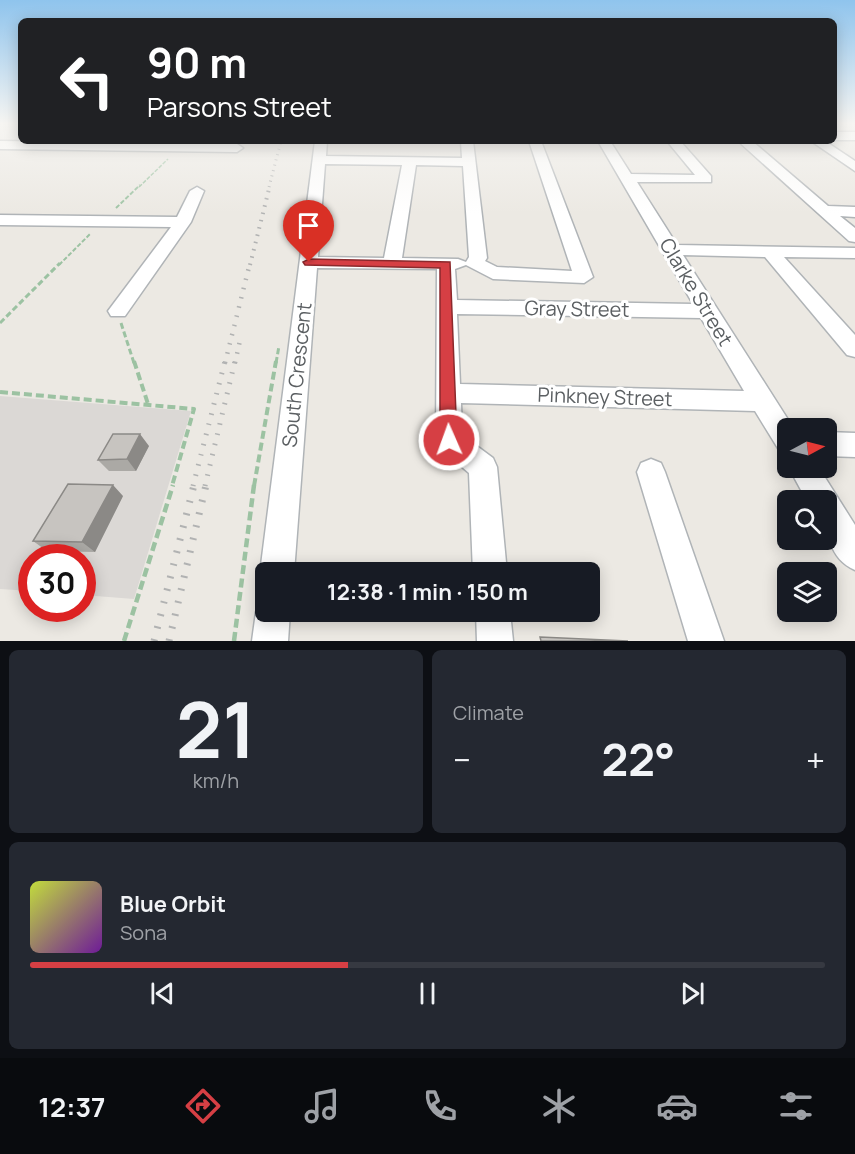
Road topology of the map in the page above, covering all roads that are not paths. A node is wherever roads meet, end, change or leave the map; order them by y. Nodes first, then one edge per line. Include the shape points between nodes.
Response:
1 (320, 154) edge
2 (368, 154) edge
3 (468, 154) edge
4 (540, 154) edge
5 (612, 154) edge
6 (684, 154) edge
7 (759, 154) edge
8 (836, 154) edge
9 (410, 161) junction
10 (468, 162) junction
11 (855, 167) edge
12 (627, 178) junction
13 (197, 191) dead end
14 (826, 212) junction
15 (855, 212) edge
16 (0, 220) edge
17 (183, 222) junction
18 (855, 237) edge
19 (671, 250) junction
20 (770, 252) junction
21 (855, 253) edge
22 (309, 262) junction
23 (392, 263) junction
24 (474, 263) junction
25 (446, 264) junction
26 (446, 307) junction
27 (118, 311) road end
28 (708, 311) junction
29 (855, 349) edge
30 (447, 393) junction
31 (762, 401) junction
32 (777, 425) edge
33 (837, 444) edge
34 (855, 445) edge
35 (651, 471) dead end
36 (837, 525) edge
37 (855, 554) edge
38 (278, 562) edge
39 (489, 562) edge
40 (272, 622) edge
41 (494, 622) edge
42 (270, 641) edge
43 (495, 641) edge
44 (505, 641) edge
45 (706, 641) edge

1 - 22 street, South Crescent
2 - 9 street
3 - 10 street
4 - 24 street via 584,277 494,273
5 - 12 street, Clarke Street
6 - 12 street via 706,179
7 - 14 street
8 - 11 street
9 - 10 street
9 - 23 street
10 - 24 street via 478,258
12 - 19 street, Clarke Street
13 - 17 street
14 - 15 street
14 - 18 street
16 - 17 street
17 - 27 street
19 - 20 street
19 - 28 street, Clarke Street
20 - 21 street
20 - 29 street
22 - 23 street
22 - 38 street, South Crescent
23 - 25 street
24 - 25 street
25 - 26 street
26 - 28 street, Gray Street
26 - 30 street
28 - 31 street, Clarke Street
30 - 31 street, Pinkney Street
30 - 39 street via 449,440 483,467
31 - 32 street, Clarke Street
33 - 34 street
35 - 45 street
36 - 37 street
40 - 42 street
41 - 43 street
43 - 44 street

